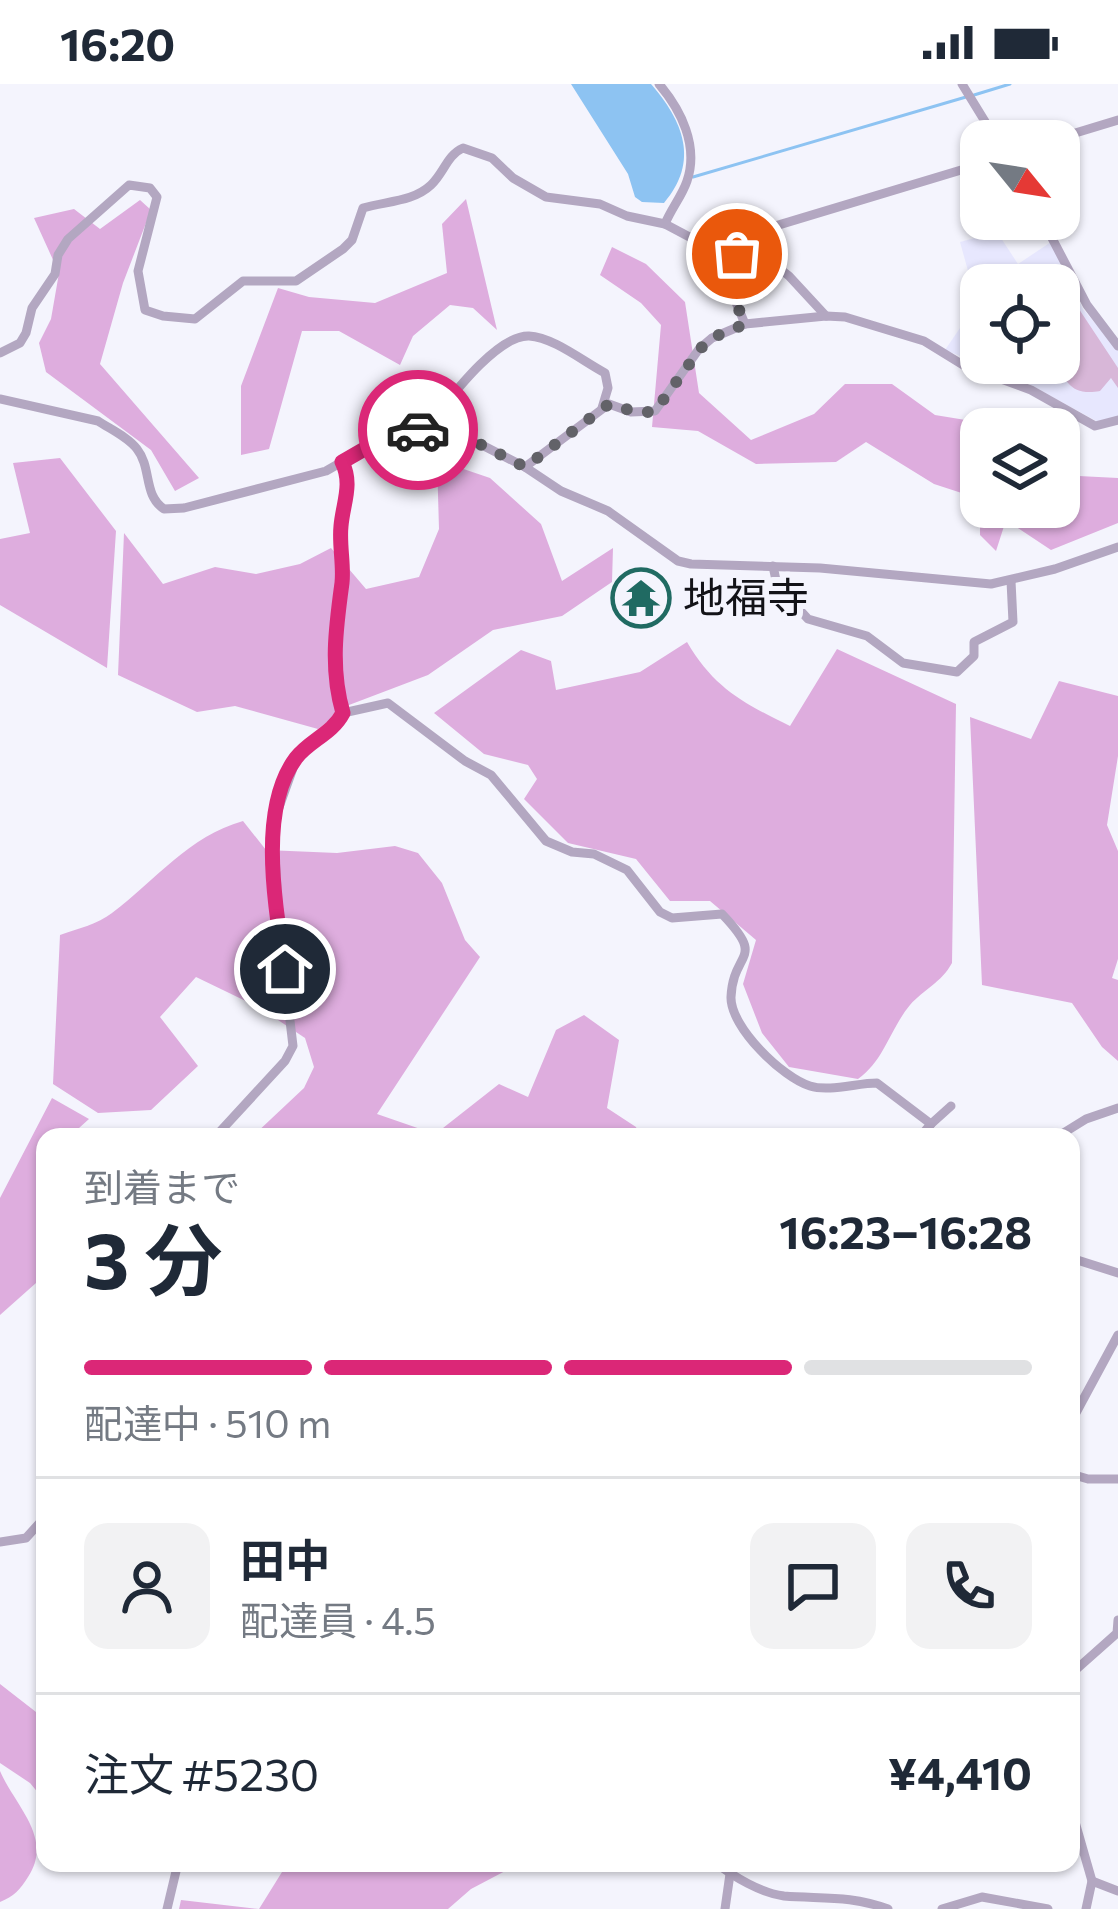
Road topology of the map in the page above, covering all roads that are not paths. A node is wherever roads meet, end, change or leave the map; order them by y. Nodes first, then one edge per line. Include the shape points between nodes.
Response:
1 (659, 84) edge
2 (962, 84) edge
3 (984, 120) edge
4 (1118, 120) edge
5 (1080, 132) edge
6 (960, 170) edge
7 (665, 224) junction
8 (1053, 240) edge
9 (714, 250) junction
10 (826, 316) junction
11 (745, 324) junction
12 (1118, 346) edge
13 (0, 353) edge
14 (0, 399) edge
15 (602, 408) junction
16 (1118, 420) edge
17 (425, 429) junction
18 (342, 462) junction
19 (525, 467) junction
20 (1118, 547) edge
21 (773, 566) junction
22 (1011, 581) junction
23 (343, 713) junction
24 (951, 1106) dead end
25 (1118, 1108) edge
26 (931, 1124) junction
27 (223, 1128) edge
28 (928, 1128) edge
29 (1072, 1128) edge
30 (1080, 1261) edge
31 (1118, 1273) edge
32 (1118, 1338) edge
33 (1080, 1406) edge
34 (1080, 1477) edge
35 (1118, 1479) edge
36 (36, 1526) edge
37 (0, 1542) edge
38 (1118, 1620) edge
39 (1080, 1666) edge
40 (1080, 1839) edge
41 (176, 1872) edge
42 (727, 1872) edge
43 (730, 1874) junction
44 (1092, 1881) junction
45 (1118, 1891) edge
46 (1085, 1908) edge
47 (167, 1909) edge
48 (725, 1909) edge
49 (888, 1909) edge
50 (942, 1909) edge
51 (1048, 1909) edge

1 - 7 street via 678,108 690,158
2 - 3 street
4 - 5 street
6 - 9 street
7 - 9 street
7 - 13 street via 546,197 492,158 457,149 432,185 363,208 344,249 296,281 243,281 200,319 180,319 145,310 137,278 158,196 129,185 68,239 26,333
8 - 12 street
9 - 10 street via 767,259
9 - 11 street
10 - 11 street
10 - 16 street via 924,341 1095,426
11 - 15 street via 707,340 655,411
14 - 18 street via 111,429 138,450 152,499 164,509
15 - 17 street via 605,374 529,336 484,362
15 - 19 street
17 - 18 street via 387,436
17 - 19 street
18 - 23 street via 349,483 334,625
19 - 21 street via 678,561
20 - 22 street
21 - 22 street
21 - 22 street via 777,585 808,619 867,636 903,663 956,672 974,656 974,642 1013,622
23 - 26 street via 388,703 491,775 546,841 627,869 672,918 722,914 747,946 731,999 760,1050 815,1088 877,1083
23 - 27 street via 297,757 273,824 293,1046
24 - 26 street
25 - 29 street
26 - 28 street
30 - 31 street
32 - 33 street
34 - 35 street
36 - 37 street via 26,1538
38 - 39 street via 1117,1633
40 - 44 street
41 - 47 street
42 - 43 street
43 - 48 street
43 - 49 street via 782,1896 829,1894
44 - 45 street
44 - 46 street
50 - 51 street via 982,1897

